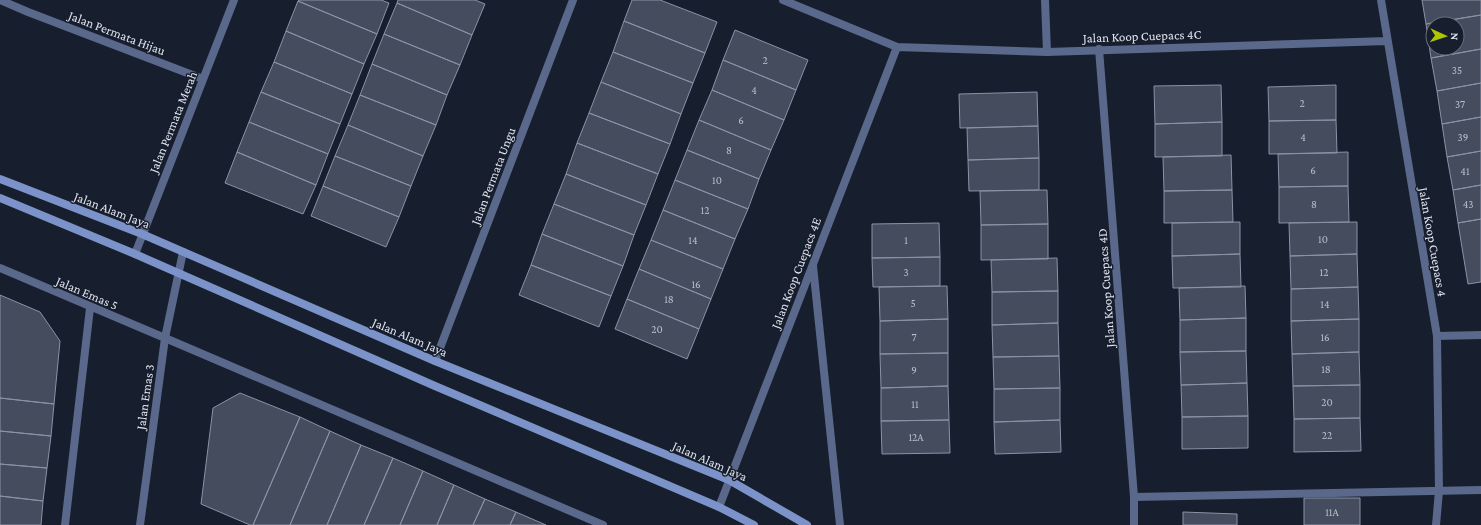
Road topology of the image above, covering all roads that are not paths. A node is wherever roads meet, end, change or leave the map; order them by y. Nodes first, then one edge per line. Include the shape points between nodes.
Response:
1 (0, 0) edge
2 (234, 0) edge
3 (574, 0) edge
4 (783, 0) edge
5 (1045, 0) edge
6 (1381, 0) edge
7 (1387, 41) junction
8 (897, 48) junction
9 (1099, 49) junction
10 (1047, 52) junction
11 (203, 79) junction
12 (0, 179) edge
13 (0, 198) edge
14 (142, 234) junction
15 (183, 252) junction
16 (134, 254) junction
17 (813, 263) junction
18 (0, 268) edge
19 (179, 273) junction
20 (90, 308) junction
21 (1481, 335) edge
22 (1437, 336) junction
23 (165, 338) junction
24 (435, 361) junction
25 (728, 480) junction
26 (1481, 490) edge
27 (1439, 491) junction
28 (1134, 497) junction
29 (719, 507) junction
30 (65, 525) edge
31 (140, 525) edge
32 (602, 525) edge
33 (754, 525) edge
34 (807, 525) edge
35 (840, 525) edge
36 (1134, 525) edge
37 (1436, 525) edge

1 - 11 street, Jalan Permata Hijau
2 - 11 street, Jalan Permata Merah
3 - 24 street, Jalan Permata Ungu
4 - 8 street
5 - 10 street
6 - 7 street, Jalan Koop Cuepacs 4
7 - 9 street, Jalan Koop Cuepacs 4C
7 - 22 street, Jalan Koop Cuepacs 4
8 - 10 street, Jalan Koop Cuepacs 4C
8 - 17 street, Jalan Koop Cuepacs 4E
9 - 10 street, Jalan Koop Cuepacs 4C
9 - 28 street, Jalan Koop Cuepacs 4D
11 - 14 street, Jalan Permata Merah
12 - 14 street, Jalan Alam Jaya
13 - 16 street
14 - 15 street, Jalan Alam Jaya
14 - 16 street, Jalan Permata Merah
15 - 19 street, Jalan Emas 3
15 - 24 street, Jalan Alam Jaya
16 - 19 street
17 - 25 street, Jalan Koop Cuepacs 4E
17 - 35 street
18 - 20 street, Jalan Emas 5
19 - 23 street, Jalan Emas 3
19 - 29 street
20 - 23 street, Jalan Emas 5
20 - 30 street
21 - 22 street
22 - 27 street, Jalan Koop Cuepacs 4
23 - 31 street, Jalan Emas 3
23 - 32 street, Jalan Emas 5
24 - 25 street, Jalan Alam Jaya
25 - 29 street, Jalan Koop Cuepacs 4E
25 - 34 street, Jalan Alam Jaya
26 - 27 street
27 - 28 street
27 - 37 street, Jalan Koop Cuepacs 4
28 - 36 street, Jalan Koop Cuepacs 4D
29 - 33 street

